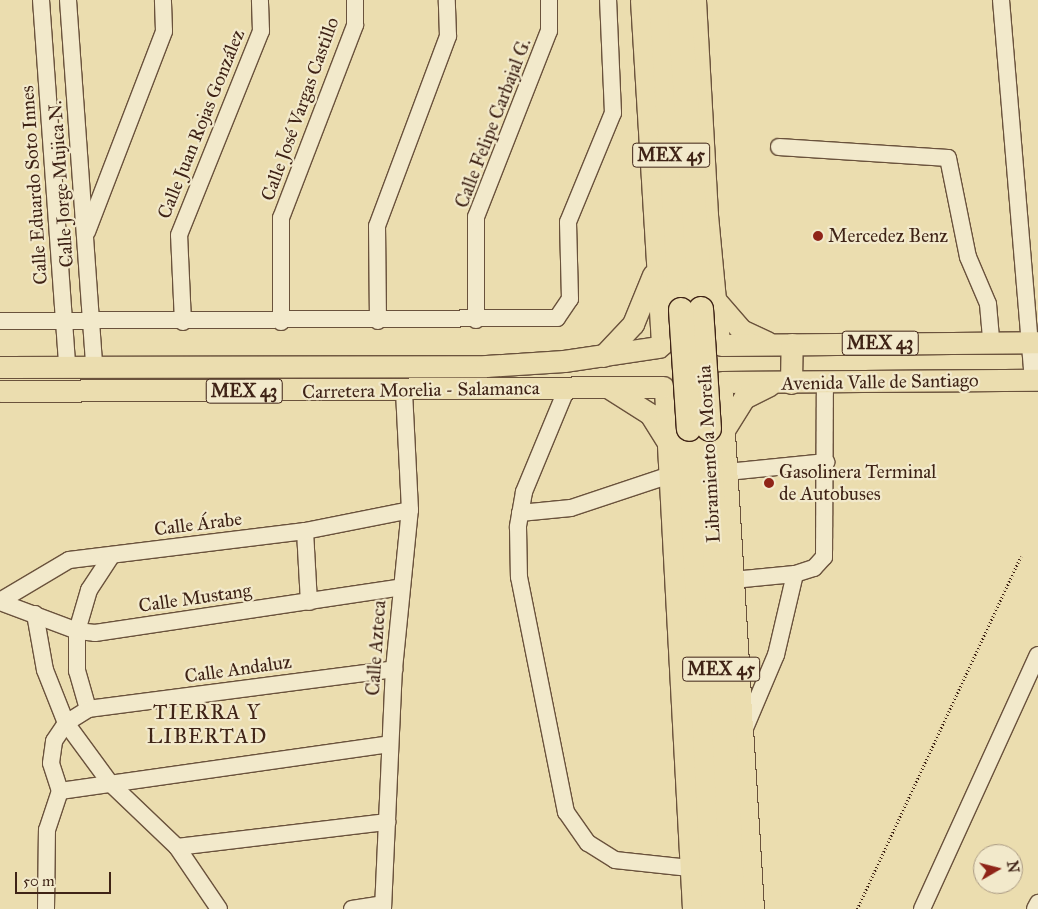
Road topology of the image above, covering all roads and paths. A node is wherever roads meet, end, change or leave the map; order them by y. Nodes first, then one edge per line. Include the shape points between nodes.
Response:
1 (41, 0) edge
2 (68, 0) edge
3 (164, 0) edge
4 (260, 0) edge
5 (354, 0) edge
6 (447, 0) edge
7 (549, 0) edge
8 (608, 0) edge
9 (640, 0) edge
10 (661, 0) edge
11 (679, 0) edge
12 (695, 0) edge
13 (1001, 0) edge
14 (779, 148) dead end
15 (85, 236) junction
16 (655, 240) junction
17 (699, 306) junction
18 (64, 318) junction
19 (476, 320) junction
20 (0, 321) edge
21 (378, 321) junction
22 (183, 322) junction
23 (281, 322) junction
24 (91, 323) junction
25 (991, 342) junction
26 (1035, 342) edge
27 (720, 344) junction
28 (785, 345) junction
29 (660, 346) junction
30 (603, 356) junction
31 (67, 366) junction
32 (94, 366) junction
33 (0, 367) edge
34 (1036, 380) edge
35 (825, 382) junction
36 (722, 383) junction
37 (785, 383) junction
38 (606, 387) junction
39 (567, 388) junction
40 (664, 388) junction
41 (404, 390) junction
42 (0, 391) edge
43 (131, 393) junction
44 (707, 430) junction
45 (668, 447) junction
46 (826, 462) junction
47 (727, 472) junction
48 (670, 475) junction
49 (410, 510) junction
50 (520, 514) junction
51 (305, 531) junction
52 (112, 555) junction
53 (1021, 556) dead end
54 (795, 574) junction
55 (733, 580) junction
56 (401, 588) junction
57 (0, 601) edge
58 (309, 602) junction
59 (35, 614) junction
60 (77, 631) junction
61 (1038, 655) edge
62 (394, 669) junction
63 (88, 709) junction
64 (66, 723) junction
65 (742, 736) junction
66 (390, 744) junction
67 (110, 784) junction
68 (60, 790) junction
69 (388, 822) junction
70 (177, 847) junction
71 (690, 868) junction
72 (1038, 904) edge
73 (383, 906) edge
74 (46, 909) edge
75 (219, 909) edge
76 (352, 909) edge
77 (693, 909) edge
78 (714, 909) edge
79 (733, 909) edge
80 (753, 909) edge
81 (857, 909) edge
82 (922, 909) edge
83 (1036, 909) edge

1 - 18 street, Calle Eduardo Soto Innes
2 - 15 street, Calle Jorge Mujica N.
3 - 15 street via 164,31
4 - 22 street, Calle Juan Rojas González via 261,31 179,235
5 - 23 street, Calle José Vargas Castillo via 355,24 281,218
6 - 21 street via 448,36 377,226
7 - 19 street, Calle Felipe Carbajal G. via 549,31 476,218
8 - 19 street via 613,113 568,222 570,299 564,314 550,320
9 - 16 main road
10 - 17 highway, Libramiento a Morelia / MEX 45
11 - 17 highway, Libramiento a Morelia / MEX 45
12 - 17 main road
13 - 26 street
14 - 25 street via 948,158 968,257 988,304
15 - 24 street, Calle Jorge Mujica N.
16 - 29 main road
16 - 30 main road via 651,284 643,305 619,341
17 - 27 main road
17 - 28 main road via 741,330
17 - 44 highway, Libramiento a Morelia / MEX 45, bridge
18 - 20 street
18 - 24 street
18 - 31 street, Calle Eduardo Soto Innes
19 - 21 street
21 - 23 street
22 - 23 street
22 - 24 street
24 - 32 street, Calle Jorge Mujica N.
25 - 26 main road, Avenida Valle de Santiago / MEX 43
25 - 28 main road, Avenida Valle de Santiago / MEX 43
26 - 34 street
27 - 28 main road, Avenida Valle de Santiago / MEX 43
27 - 29 main road, MEX 43 via 703,330 690,328 677,331
27 - 36 main road via 727,364
28 - 37 main road
29 - 30 main road, Carretera Morelia - Salamanca / MEX 43
29 - 40 main road via 655,366
30 - 32 main road, Carretera Morelia - Salamanca / MEX 43 via 486,366
31 - 32 main road, Carretera Morelia - Salamanca / MEX 43
31 - 33 main road, Carretera Morelia - Salamanca / MEX 43
31 - 43 main road via 102,385
34 - 35 main road, Avenida Valle de Santiago / MEX 43
35 - 37 main road, Avenida Valle de Santiago / MEX 43
35 - 46 street
36 - 37 main road, Avenida Valle de Santiago / MEX 43
36 - 40 main road, MEX 43 via 705,398 691,401
36 - 44 main road
37 - 44 main road via 744,398
38 - 39 main road, Carretera Morelia - Salamanca / MEX 43
38 - 40 main road, Carretera Morelia - Salamanca / MEX 43
38 - 45 main road via 650,414
39 - 41 main road, Carretera Morelia - Salamanca / MEX 43
39 - 50 street via 524,492
40 - 45 main road
41 - 43 main road, Carretera Morelia - Salamanca / MEX 43
41 - 49 street, Calle Azteca
42 - 43 main road, Carretera Morelia - Salamanca / MEX 43
44 - 47 main road
44 - 78 highway, Libramiento a Morelia / MEX 45
44 - 79 highway, Libramiento a Morelia / MEX 45
45 - 48 main road
46 - 47 street
46 - 54 street via 824,557 814,568
47 - 55 main road
48 - 50 street via 571,508
48 - 71 main road
49 - 51 street, Calle Árabe
49 - 56 street, Calle Azteca
50 - 71 street via 520,577 566,812 588,843 615,860
51 - 52 street, Calle Árabe
51 - 58 street
52 - 57 street, Calle Árabe via 70,560
52 - 60 street via 89,590
53 - 81 path
54 - 55 street
54 - 65 street via 776,655
55 - 65 main road
56 - 58 street, Calle Mustang
56 - 62 street, Calle Azteca
57 - 59 street, Calle Mustang
58 - 60 street, Calle Mustang via 95,633
59 - 60 street, Calle Mustang
59 - 64 street via 46,670
60 - 63 street via 77,671
61 - 82 street
62 - 63 street, Calle Andaluz
62 - 66 street, Calle Azteca
63 - 64 street
64 - 67 street
64 - 68 street via 54,741 51,763
65 - 80 main road
66 - 67 street
66 - 69 street, Calle Azteca
67 - 68 street
67 - 70 street
68 - 74 street via 47,830
69 - 70 street
69 - 73 street, Calle Azteca
70 - 75 street
71 - 77 main road
72 - 83 street
73 - 76 street

